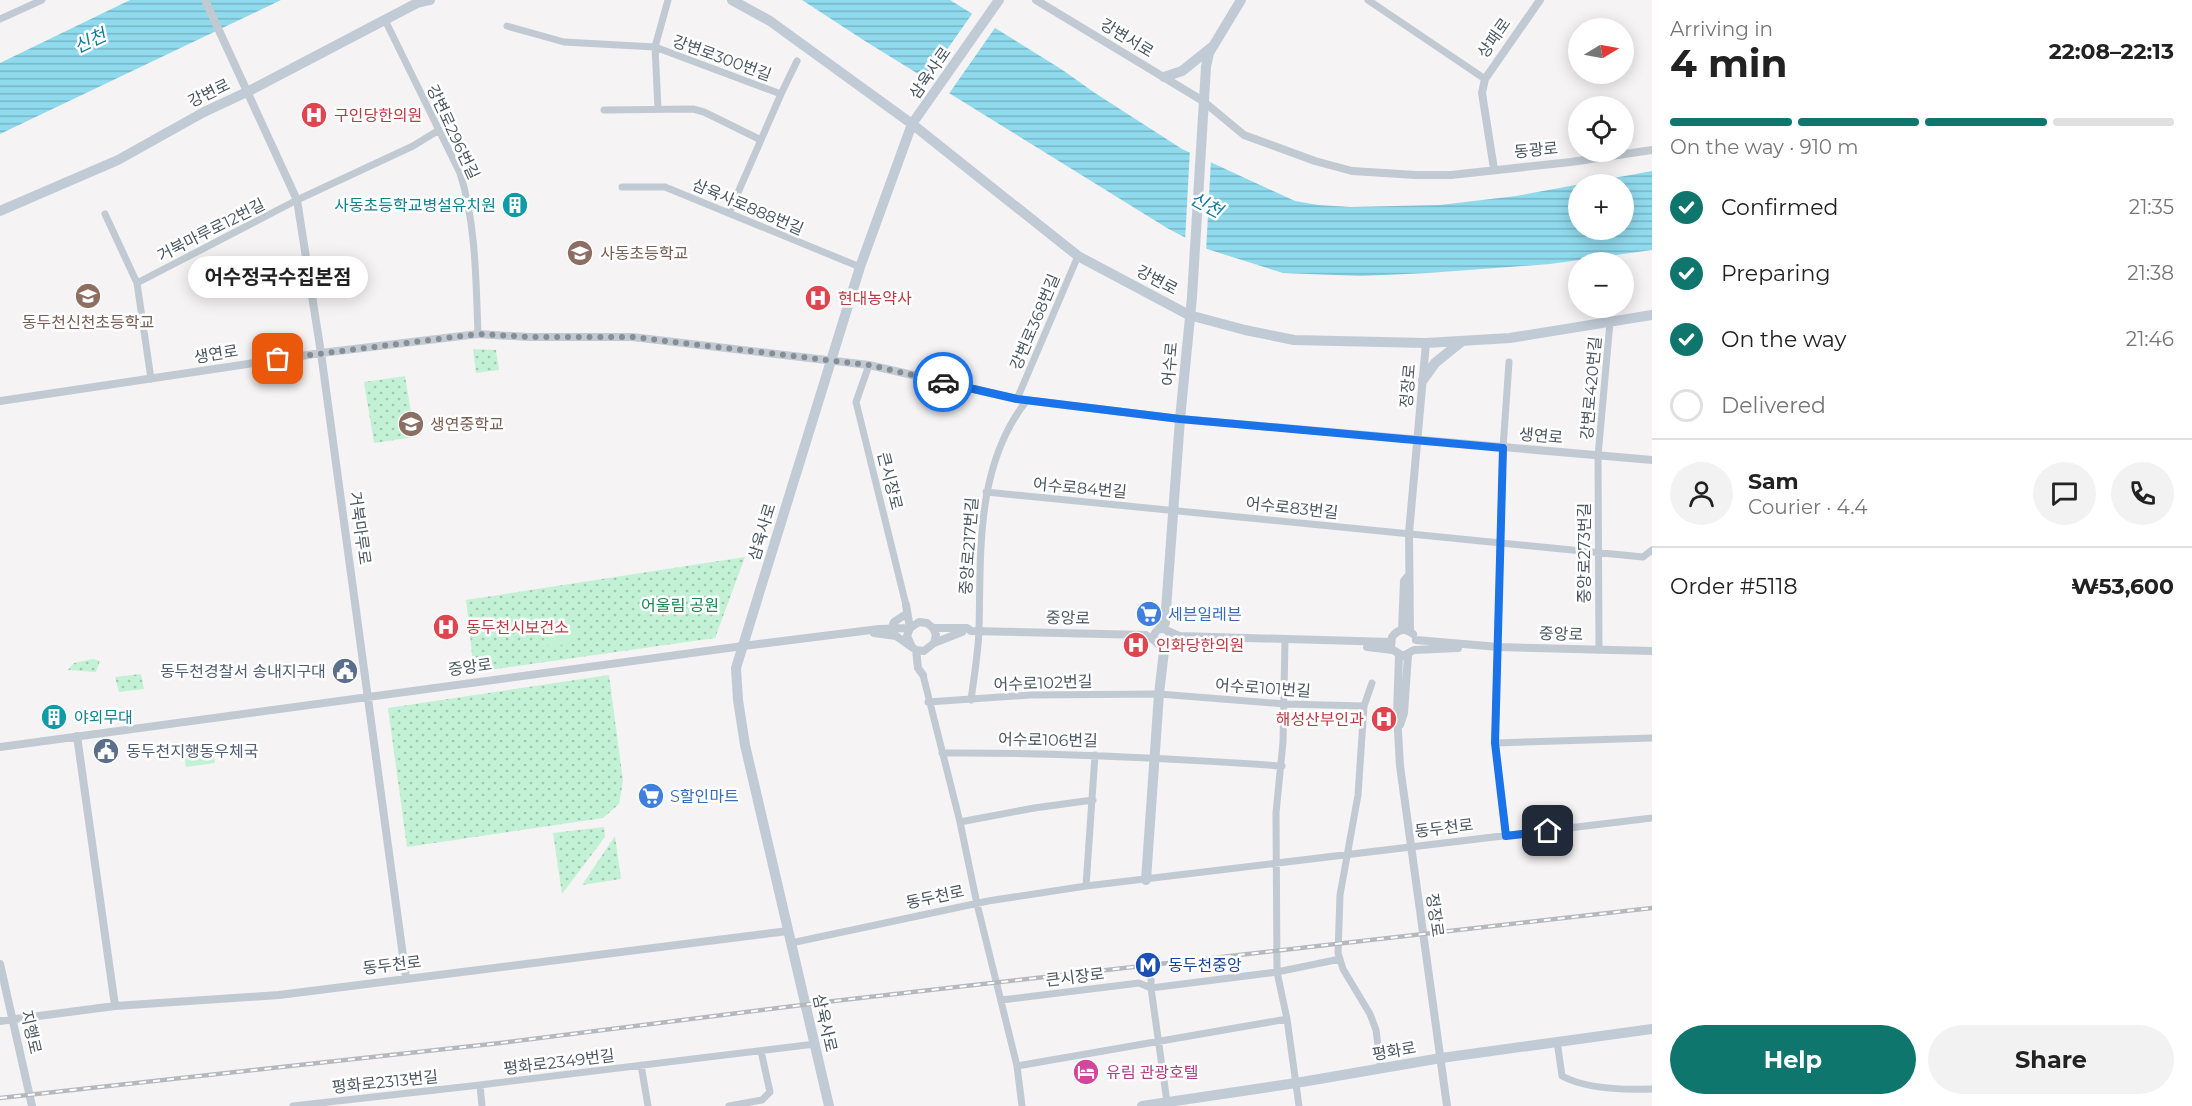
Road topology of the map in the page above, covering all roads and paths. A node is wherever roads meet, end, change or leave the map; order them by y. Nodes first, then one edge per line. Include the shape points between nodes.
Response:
1 (42, 0) edge
2 (205, 0) edge
3 (430, 0) edge
4 (668, 0) edge
5 (732, 0) edge
6 (999, 0) edge
7 (1036, 0) edge
8 (1241, 0) edge
9 (1368, 0) edge
10 (1540, 0) edge
11 (0, 19) edge
12 (385, 20) junction
13 (507, 26) dead end
14 (1214, 45) junction
15 (655, 47) junction
16 (797, 61) dead end
17 (1164, 77) junction
18 (1485, 79) junction
19 (249, 91) junction
20 (781, 94) junction
21 (1203, 101) junction
22 (658, 109) junction
23 (604, 110) dead end
24 (912, 124) junction
25 (439, 130) junction
26 (761, 140) junction
27 (1652, 150) edge
28 (1494, 169) junction
29 (622, 187) dead end
30 (297, 200) junction
31 (0, 211) edge
32 (729, 213) junction
33 (105, 214) dead end
34 (1078, 256) junction
35 (860, 267) junction
36 (136, 283) junction
37 (1189, 315) junction
38 (1652, 315) edge
39 (1610, 322) junction
40 (478, 334) junction
41 (1461, 342) junction
42 (1426, 343) junction
43 (321, 353) junction
44 (831, 360) junction
45 (1509, 362) dead end
46 (869, 365) junction
47 (151, 379) junction
48 (1423, 380) junction
49 (1017, 399) junction
50 (1027, 400) junction
51 (0, 401) edge
52 (1180, 419) junction
53 (1417, 440) junction
54 (1503, 448) junction
55 (1598, 456) junction
56 (1652, 460) edge
57 (986, 492) junction
58 (1172, 510) junction
59 (1409, 533) junction
60 (1502, 544) junction
61 (1652, 550) edge
62 (1597, 552) junction
63 (906, 610) junction
64 (919, 622) junction
65 (891, 628) junction
66 (910, 628) junction
67 (933, 628) junction
68 (975, 631) junction
69 (1406, 631) junction
70 (868, 632) junction
71 (1162, 637) junction
72 (1285, 640) junction
73 (1416, 640) junction
74 (934, 643) junction
75 (742, 645) junction
76 (1470, 645) junction
77 (1499, 647) junction
78 (917, 649) junction
79 (1401, 650) junction
80 (1599, 650) junction
81 (1652, 651) edge
82 (923, 675) joint
83 (1371, 683) dead end
84 (1159, 694) junction
85 (368, 696) junction
86 (971, 700) junction
87 (928, 702) junction
88 (1285, 704) junction
89 (1364, 706) junction
90 (77, 736) junction
91 (1652, 738) edge
92 (1495, 743) junction
93 (0, 747) edge
94 (942, 753) junction
95 (1095, 755) junction
96 (1154, 757) junction
97 (1282, 766) junction
98 (1093, 800) junction
99 (1652, 818) edge
100 (960, 822) junction
101 (1506, 836) junction
102 (1411, 847) junction
103 (1348, 856) junction
104 (1275, 864) junction
105 (1146, 880) junction
106 (1086, 886) junction
107 (977, 903) junction
108 (788, 931) junction
109 (791, 943) junction
110 (1340, 959) junction
111 (0, 964) edge
112 (1277, 972) junction
113 (406, 978) junction
114 (1151, 984) junction
115 (1001, 1000) junction
116 (115, 1006) junction
117 (12, 1019) junction
118 (1287, 1019) junction
119 (0, 1021) edge
120 (1652, 1029) edge
121 (1157, 1040) junction
122 (1557, 1041) junction
123 (815, 1044) junction
124 (761, 1051) junction
125 (1441, 1058) junction
126 (641, 1065) junction
127 (1017, 1066) junction
128 (1381, 1069) junction
129 (1296, 1083) junction
130 (480, 1085) junction
131 (1652, 1089) edge
132 (1167, 1102) junction
133 (32, 1106) edge
134 (293, 1106) edge
135 (482, 1106) edge
136 (648, 1106) edge
137 (729, 1106) edge
138 (829, 1106) edge
139 (1022, 1106) edge
140 (1144, 1106) edge
141 (1299, 1106) edge
142 (1447, 1106) edge

1 - 11 street
2 - 19 street, 거북마루로
3 - 12 main road, 강변로
4 - 15 street, 강변로300번길
5 - 24 main road, 강변로 via 770,21
6 - 24 main road, 삼육사로
7 - 17 street, 강변서로
8 - 14 main road, 어수로
9 - 18 street
10 - 18 street, 상패로
12 - 19 main road, 강변로
12 - 25 street, 강변로296번길
13 - 15 street, 강변로300번길 via 564,42
14 - 17 main road via 1182,71
14 - 21 main road, 어수로 via 1206,66
15 - 20 street, 강변로300번길
15 - 22 street
16 - 20 street
17 - 21 street, 강변서로
18 - 28 street, 상패로 via 1482,93
19 - 30 street, 거북마루로
19 - 31 main road, 강변로 via 118,160
20 - 26 street
21 - 28 street via 1244,135 1352,171 1451,175
21 - 37 main road, 어수로
22 - 23 street
22 - 26 street via 704,112
24 - 34 main road, 강변로
24 - 35 main road, 삼육사로
25 - 30 street, 거북마루로12번길
25 - 40 street, 강변로296번길 via 466,194
26 - 32 street
27 - 28 street, 동광로
29 - 32 street, 삼육사로888번길 via 665,187
30 - 36 street, 거북마루로12번길
30 - 43 street, 거북마루로
32 - 35 street, 삼육사로888번길
33 - 36 street
34 - 37 main road, 강변로
34 - 49 street, 강변로368번길
35 - 44 main road, 삼육사로
36 - 47 street
37 - 42 main road, 강변로 via 1294,340
37 - 52 main road, 어수로
38 - 39 main road, 강변로
39 - 41 main road, 강변로
39 - 55 street, 강변로420번길
40 - 43 street, 생연로
40 - 44 street, 생연로 via 632,337
41 - 42 main road, 강변로
41 - 48 main road via 1435,363
42 - 48 street, 정장로
43 - 47 street, 생연로
43 - 85 street, 거북마루로
44 - 46 street, 생연로
44 - 75 main road, 삼육사로
45 - 54 street
46 - 49 street, 생연로
46 - 63 street, 큰시장로 via 856,402
47 - 51 street, 생연로
48 - 53 street, 정장로
49 - 50 street, 생연로
50 - 52 street, 생연로
50 - 57 street, 중앙로217번길 via 1014,416
52 - 53 street, 생연로
52 - 58 main road, 어수로
53 - 54 street, 생연로
53 - 59 street, 정장로
54 - 55 street, 생연로
54 - 60 street
55 - 56 street, 생연로
55 - 62 street, 중앙로273번길
57 - 58 street, 어수로84번길
57 - 68 street, 중앙로217번길
58 - 59 street, 어수로83번길
58 - 71 main road, 어수로
59 - 60 street, 어수로83번길
59 - 69 street, 정장로
60 - 62 street, 어수로83번길
60 - 77 street
61 - 62 street, 어수로83번길 via 1643,557
62 - 80 street, 중앙로273번길
63 - 64 street
63 - 65 street
63 - 66 street
64 - 66 street
64 - 67 street
65 - 66 street
65 - 70 street
66 - 78 street via 907,636
67 - 68 street
67 - 74 street
68 - 71 street, 중앙로
68 - 74 street
68 - 86 street
69 - 73 street
69 - 79 street via 1394,634
70 - 75 street, 중앙로
70 - 78 street via 896,636
71 - 72 street, 중앙로
71 - 84 main road, 어수로
72 - 79 street
72 - 88 street
73 - 76 street
73 - 79 street, 정장로
74 - 78 street
75 - 85 street, 중앙로
75 - 108 main road, 삼육사로 via 736,668 745,745
76 - 77 street, 중앙로
76 - 79 street
77 - 80 street, 중앙로
77 - 92 street
78 - 82 street
79 - 102 street, 정장로 via 1404,712 1399,728 1400,766
80 - 81 street, 중앙로
82 - 87 street
83 - 89 street
84 - 86 street, 어수로102번길 via 1030,695
84 - 88 street, 어수로101번길
84 - 96 main road, 어수로
85 - 90 street, 중앙로
85 - 113 street, 거북마루로
86 - 87 street, 어수로102번길
87 - 94 street
88 - 89 street, 어수로101번길
88 - 97 street
89 - 103 street via 1358,795
90 - 93 street, 중앙로
90 - 116 street
91 - 92 street
92 - 101 street
94 - 95 street, 어수로106번길
94 - 100 street
95 - 96 street, 어수로106번길
95 - 98 street
96 - 97 street
96 - 105 main road, 어수로
97 - 104 street
98 - 100 street
98 - 106 street
99 - 101 street, 동두천로
100 - 107 street
101 - 102 street, 동두천로
102 - 103 street, 동두천로
102 - 125 street, 정장로
103 - 104 street, 동두천로
103 - 110 street via 1340,895
104 - 105 street, 동두천로
104 - 112 street
105 - 106 street, 동두천로
106 - 107 street, 동두천로
107 - 109 street, 동두천로
107 - 115 street
108 - 109 main road, 삼육사로
108 - 113 street, 동두천로
109 - 123 main road, 삼육사로
110 - 112 street, 큰시장로
110 - 128 street via 1376,1030
111 - 117 street, 지행로
112 - 114 street, 큰시장로
112 - 118 street
113 - 116 street, 동두천로 via 279,995
114 - 115 street, 큰시장로
114 - 121 street
115 - 127 street
116 - 117 street, 동두천로
117 - 119 street, 동두천로
117 - 133 street, 지행로
118 - 121 street
118 - 129 street
120 - 122 main road, 평화로
121 - 127 street
121 - 132 street
122 - 125 main road, 평화로
122 - 131 street via 1562,1076 1625,1090
123 - 124 street, 평화로2349번길
123 - 138 main road, 삼육사로
124 - 126 street, 평화로2349번길
124 - 137 street via 770,1092 762,1100
125 - 128 main road, 평화로
125 - 142 street, 정장로
126 - 130 street, 평화로2349번길
126 - 136 street
127 - 139 street
128 - 129 main road, 평화로
129 - 132 main road, 평화로
129 - 141 street
130 - 134 street, 평화로2313번길
130 - 135 street
132 - 140 main road, 평화로

